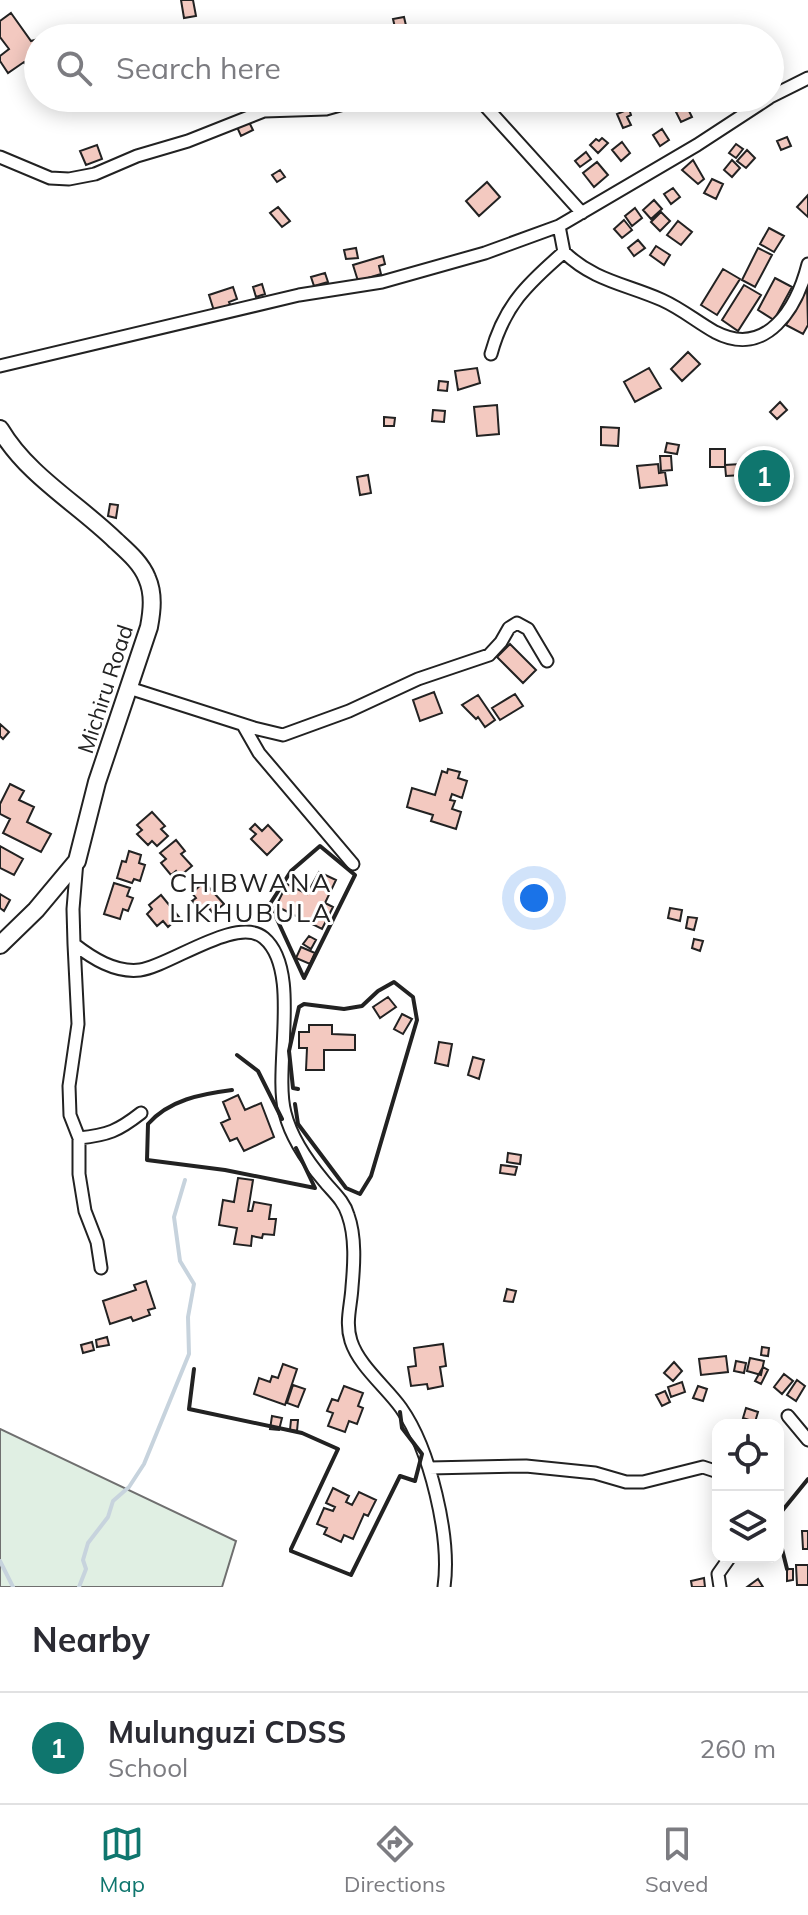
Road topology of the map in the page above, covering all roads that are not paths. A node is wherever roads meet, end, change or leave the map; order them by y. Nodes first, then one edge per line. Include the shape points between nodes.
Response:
1 (808, 78) edge
2 (784, 90) edge
3 (261, 112) edge
4 (491, 112) edge
5 (748, 112) edge
6 (0, 157) edge
7 (582, 213) junction
8 (559, 226) junction
9 (564, 252) junction
10 (808, 264) edge
11 (491, 354) dead end
12 (0, 366) edge
13 (0, 429) edge
14 (547, 661) dead end
15 (129, 688) junction
16 (243, 725) junction
17 (77, 861) junction
18 (353, 864) dead end
19 (74, 944) junction
20 (0, 945) edge
21 (141, 1113) dead end
22 (79, 1138) junction
23 (101, 1268) dead end
24 (788, 1416) dead end
25 (808, 1440) edge
26 (429, 1468) junction
27 (712, 1470) edge
28 (726, 1563) edge
29 (444, 1587) edge
30 (720, 1587) edge

1 - 2 street
3 - 6 street via 69,179 50,178
4 - 7 street
5 - 7 street
7 - 8 street
8 - 9 street
8 - 12 street via 382,282 299,295
9 - 10 street via 597,277 677,307 717,333 749,340 765,335 785,317
9 - 11 street via 508,308
13 - 15 street, Michiru Road via 15,452 109,534 148,579 151,615
14 - 16 street via 528,629 517,623 489,655 297,731 283,735
15 - 16 street
15 - 17 street, Michiru Road
16 - 18 street via 259,753
17 - 19 street
17 - 20 street, Michiru Road
19 - 22 street via 78,1024 69,1086 70,1115
19 - 26 street via 96,961 140,970 244,932 261,934 271,944 286,998 280,1087 285,1115 295,1139 349,1216 350,1340 416,1430
21 - 22 street via 107,1135
22 - 23 street via 85,1211
24 - 25 street
26 - 27 street via 526,1466 634,1482 703,1467
26 - 29 street via 447,1559
28 - 30 street via 718,1574

